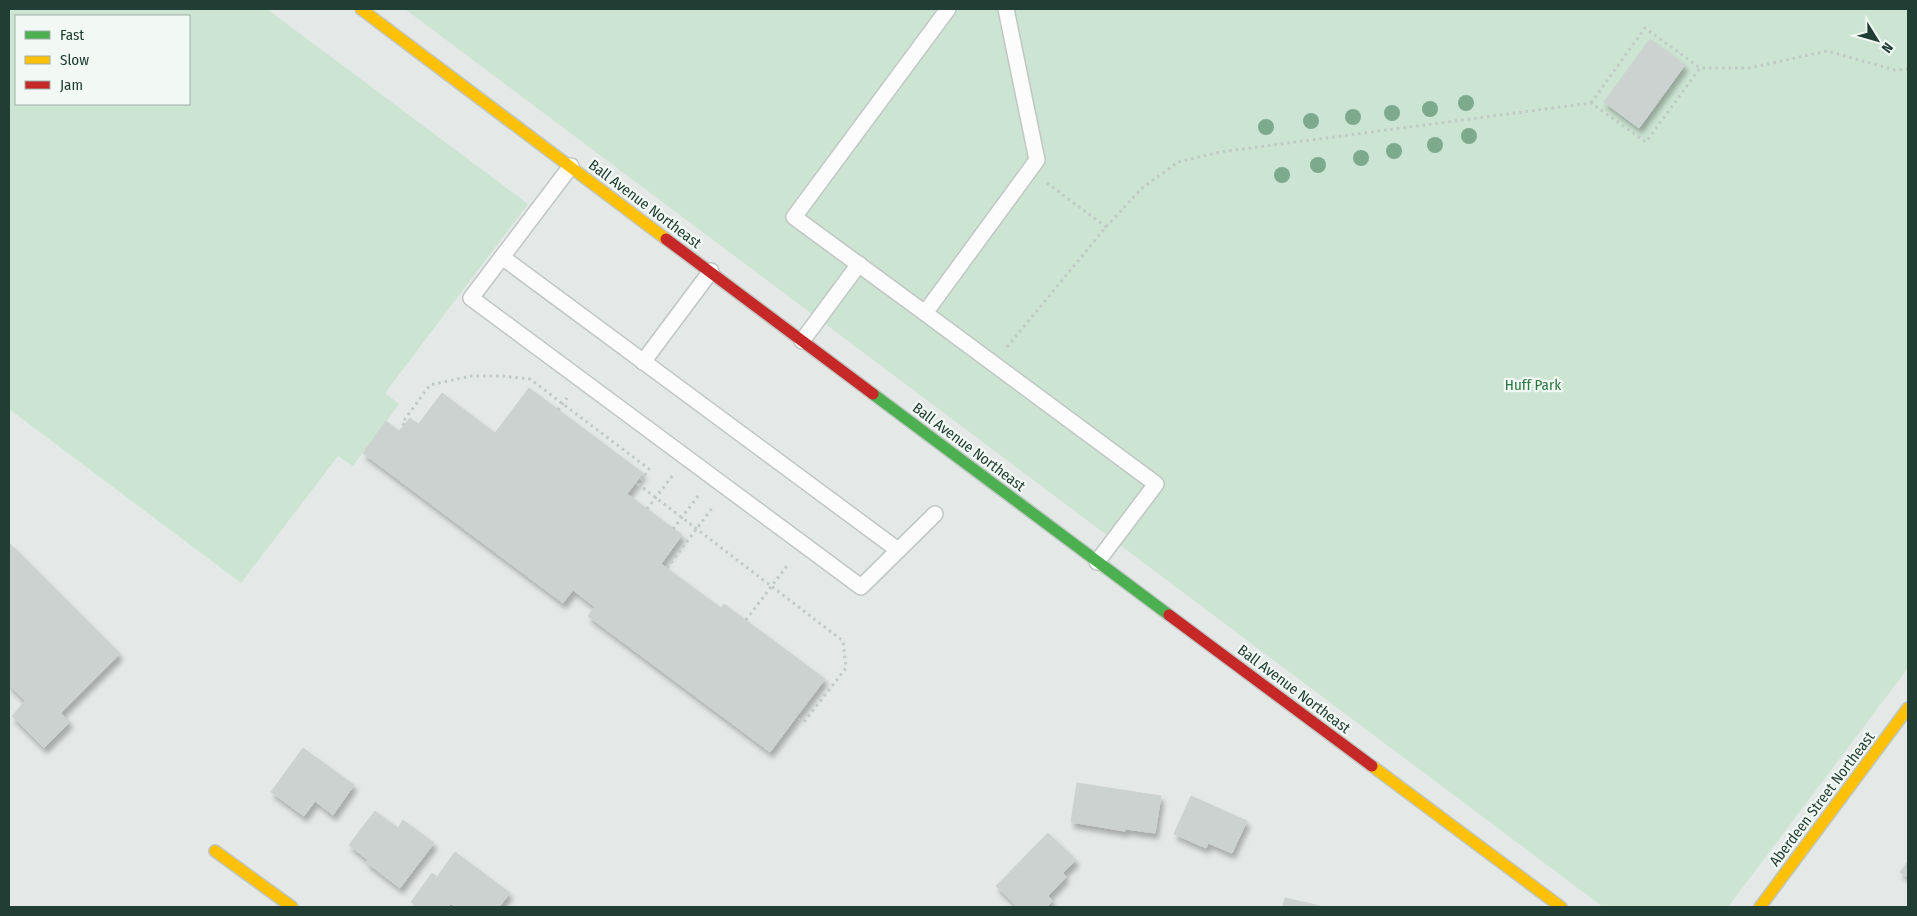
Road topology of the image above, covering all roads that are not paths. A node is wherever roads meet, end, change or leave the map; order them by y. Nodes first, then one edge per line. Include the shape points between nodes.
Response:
1 (361, 9) edge
2 (948, 9) edge
3 (1006, 9) edge
4 (571, 166) junction
5 (502, 257) junction
6 (859, 264) junction
7 (711, 271) junction
8 (925, 313) junction
9 (802, 341) junction
10 (643, 362) junction
11 (935, 514) dead end
12 (898, 550) junction
13 (1097, 562) junction
14 (1908, 708) edge
15 (215, 851) dead end
16 (292, 907) edge
17 (1561, 907) edge
18 (1760, 907) edge

1 - 4 street, Ball Avenue Northeast
2 - 6 lane via 794,217
3 - 8 lane via 1037,160
4 - 5 lane
4 - 7 street, Ball Avenue Northeast
5 - 10 lane
5 - 12 lane via 471,298 686,458 861,587
6 - 8 lane
6 - 9 lane
7 - 9 street, Ball Avenue Northeast
7 - 10 lane
8 - 13 lane via 1156,484
9 - 13 street, Ball Avenue Northeast
10 - 12 lane
11 - 12 lane
13 - 17 street, Ball Avenue Northeast
14 - 18 street, Aberdeen Street Northeast
15 - 16 street

